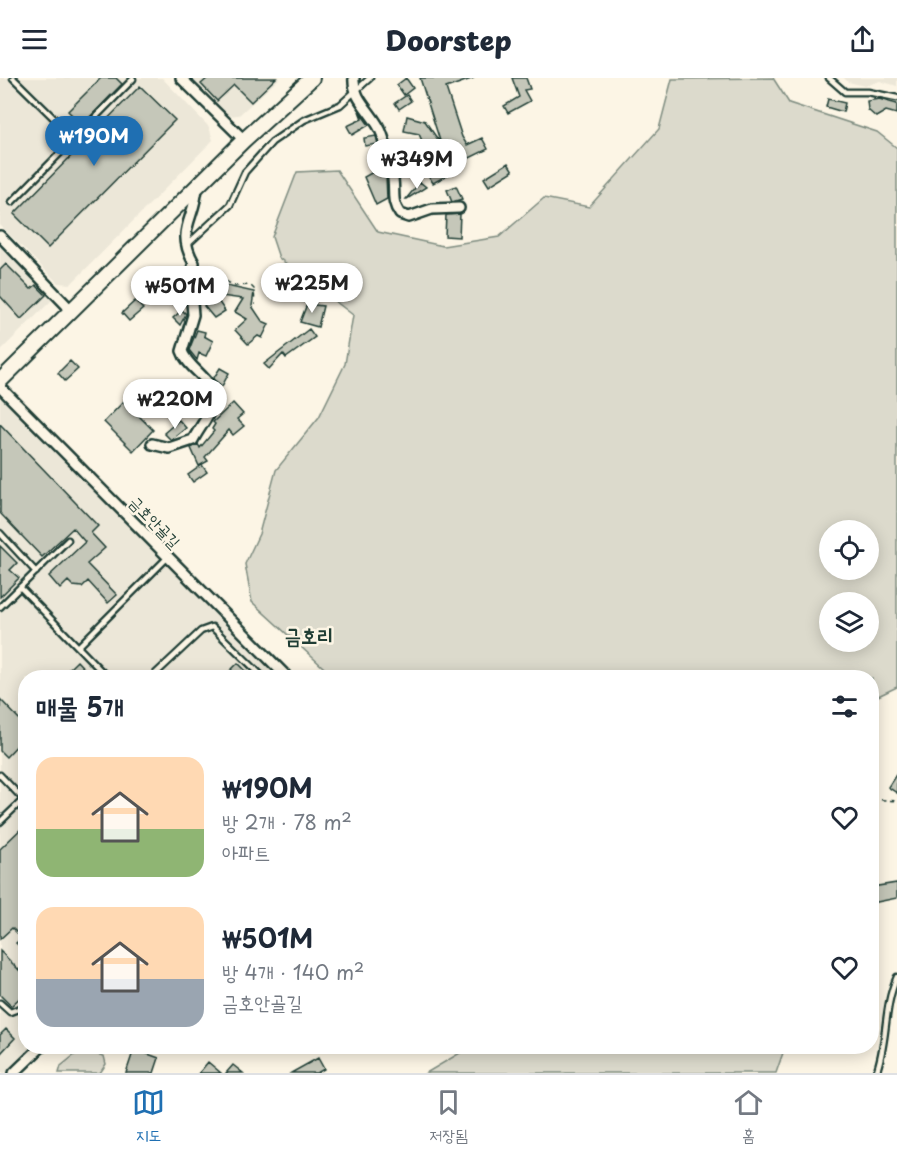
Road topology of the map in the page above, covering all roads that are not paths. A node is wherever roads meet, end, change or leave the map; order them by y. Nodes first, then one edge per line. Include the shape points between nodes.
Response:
1 (13, 78) edge
2 (181, 78) edge
3 (312, 78) edge
4 (354, 78) edge
5 (370, 78) edge
6 (829, 78) edge
7 (134, 79) edge
8 (354, 92) junction
9 (897, 98) edge
10 (75, 138) junction
11 (244, 140) junction
12 (197, 187) junction
13 (12, 202) dead end
14 (459, 208) dead end
15 (0, 236) edge
16 (186, 246) junction
17 (72, 311) junction
18 (0, 381) edge
19 (0, 387) edge
20 (152, 444) dead end
21 (0, 533) edge
22 (68, 540) dead end
23 (168, 558) junction
24 (36, 572) junction
25 (20, 587) junction
26 (0, 607) edge
27 (78, 647) junction
28 (100, 670) edge
29 (160, 670) edge
30 (256, 670) edge
31 (280, 670) edge
32 (0, 775) edge
33 (18, 792) edge
34 (18, 804) edge
35 (0, 822) edge
36 (897, 977) edge
37 (0, 1004) edge
38 (18, 1009) edge
39 (34, 1054) edge
40 (14, 1073) edge
41 (876, 1073) edge

1 - 10 lane
2 - 11 street
3 - 11 street
4 - 8 street
5 - 8 lane
6 - 9 lane via 845,92
7 - 10 lane
8 - 14 street via 384,137 394,182 393,205 400,214 409,217 432,209
8 - 16 lane via 340,105 304,120 272,142 245,172 230,205
10 - 13 lane
11 - 12 street
12 - 16 street
12 - 17 street
15 - 17 street
16 - 20 street via 194,263 190,278 193,315 182,351 207,381 214,394 213,403 194,440 169,448
17 - 18 street
19 - 23 street, 금호안골길
21 - 24 lane
22 - 24 lane
23 - 27 lane
23 - 31 street, 금호안골길
24 - 25 lane
25 - 26 lane
25 - 27 lane
27 - 28 lane
29 - 30 lane via 201,631 212,627
32 - 33 lane
34 - 35 lane
36 - 41 lane via 888,999 884,1047
37 - 38 lane via 10,1012
39 - 40 street

